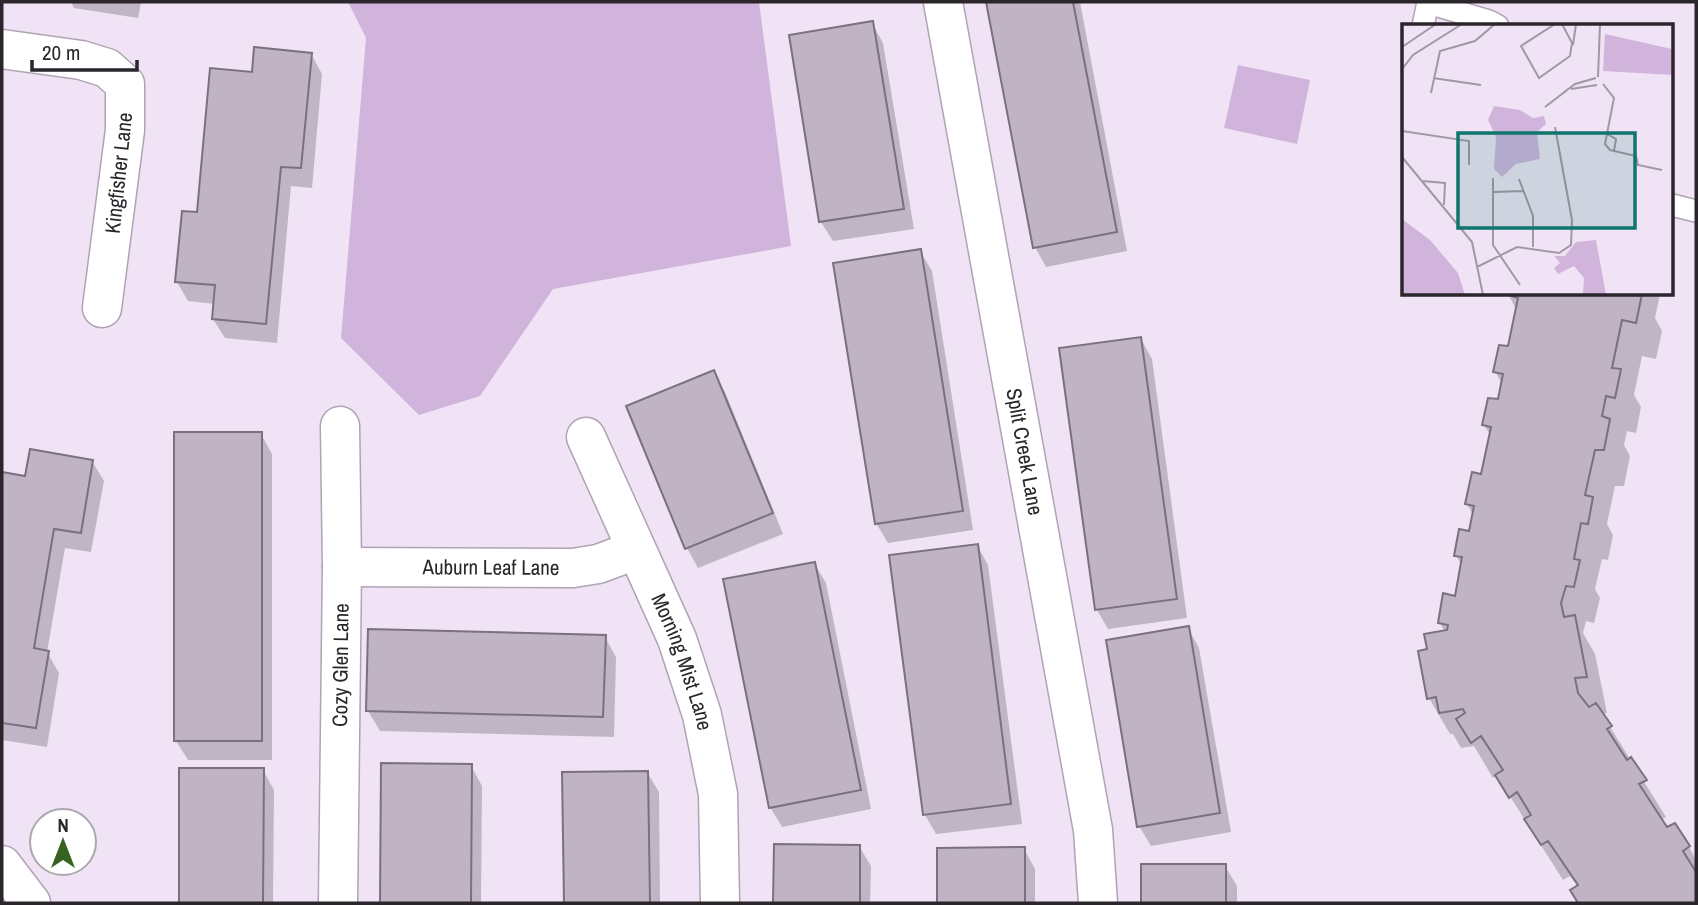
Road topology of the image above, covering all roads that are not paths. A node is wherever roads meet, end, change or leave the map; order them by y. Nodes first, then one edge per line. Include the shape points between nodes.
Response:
1 (943, 2) edge
2 (1428, 3) edge
3 (1423, 24) edge
4 (1494, 24) edge
5 (2, 49) edge
6 (1674, 206) edge
7 (1696, 211) edge
8 (102, 308) dead end
9 (340, 426) dead end
10 (586, 437) dead end
11 (636, 550) junction
12 (342, 567) junction
13 (2, 865) edge
14 (31, 903) edge
15 (338, 903) edge
16 (720, 903) edge
17 (1098, 903) edge

1 - 17 street, Split Creek Lane via 1093,830
2 - 3 lane
2 - 4 lane
5 - 8 street, Kingfisher Lane via 81,60 107,68 125,85 125,130
6 - 7 lane
9 - 12 street, Cozy Glen Lane
10 - 11 street, Morning Mist Lane
11 - 12 street, Auburn Leaf Lane via 573,568
11 - 16 street, Morning Mist Lane via 677,639 702,715 718,794
12 - 15 street, Cozy Glen Lane
13 - 14 street

